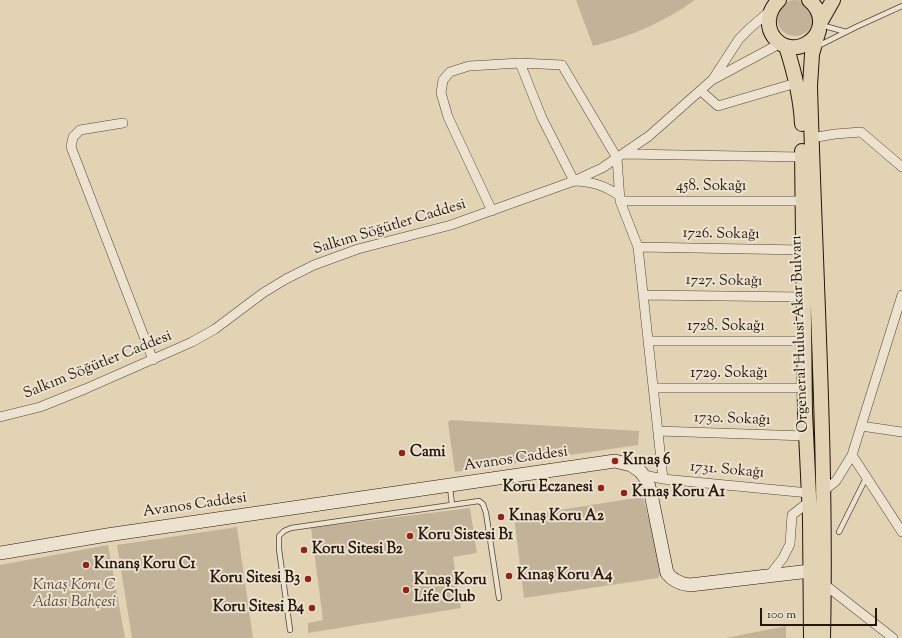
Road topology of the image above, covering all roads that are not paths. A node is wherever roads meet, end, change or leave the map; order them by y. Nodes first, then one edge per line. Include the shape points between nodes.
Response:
1 (779, 0) edge
2 (809, 0) edge
3 (833, 0) edge
4 (902, 6) edge
5 (770, 11) junction
6 (819, 26) junction
7 (846, 32) junction
8 (784, 44) junction
9 (812, 49) junction
10 (520, 63) junction
11 (712, 80) junction
12 (796, 83) junction
13 (700, 91) junction
14 (123, 122) dead end
15 (811, 138) junction
16 (620, 156) junction
17 (802, 157) junction
18 (902, 167) edge
19 (574, 181) junction
20 (620, 199) junction
21 (803, 201) junction
22 (492, 211) junction
23 (638, 247) junction
24 (803, 250) junction
25 (643, 295) junction
26 (902, 295) edge
27 (804, 297) junction
28 (648, 340) junction
29 (804, 342) junction
30 (153, 360) junction
31 (653, 388) junction
32 (804, 388) junction
33 (0, 417) edge
34 (861, 426) junction
35 (658, 431) junction
36 (902, 432) edge
37 (806, 436) junction
38 (852, 455) junction
39 (644, 475) junction
40 (867, 476) junction
41 (663, 479) junction
42 (450, 485) junction
43 (823, 492) junction
44 (809, 497) junction
45 (452, 505) junction
46 (839, 532) dead end
47 (902, 532) edge
48 (0, 553) edge
49 (810, 572) junction
50 (769, 576) junction
51 (824, 584) junction
52 (499, 598) dead end
53 (290, 630) dead end
54 (811, 638) edge
55 (823, 638) edge
56 (893, 638) edge

1 - 5 main road
2 - 6 main road via 817,9
3 - 6 main road, Orgeneral Hulusi Akar Bulvarı
4 - 7 lane
5 - 8 main road via 769,28 773,36
5 - 11 street, Salkım Söğütler Caddesi via 739,39
6 - 7 lane
6 - 8 main road via 811,41 806,44 792,47
6 - 9 main road, Orgeneral Hulusi Akar Bulvarı
7 - 9 lane
8 - 11 street, Salkım Söğütler Caddesi
8 - 12 main road, Orgeneral Hulusi Akar Bulvarı
9 - 15 main road, Orgeneral Hulusi Akar Bulvarı
10 - 16 street via 562,65
10 - 19 street via 542,118
10 - 22 street via 469,66 450,72 441,84 442,99 453,130
11 - 13 street, Salkım Söğütler Caddesi
12 - 13 street via 718,106
12 - 17 main road, Orgeneral Hulusi Akar Bulvarı via 802,110
13 - 16 street, Salkım Söğütler Caddesi via 649,136
14 - 30 street via 80,130 73,137 71,148
15 - 18 street via 861,132
15 - 43 main road, Orgeneral Hulusi Akar Bulvarı
16 - 17 street
16 - 19 street, Salkım Söğütler Caddesi
16 - 20 street
17 - 21 main road, Orgeneral Hulusi Akar Bulvarı
19 - 20 street via 599,184
19 - 22 street, Salkım Söğütler Caddesi
20 - 21 street, 458. Sokağı
20 - 23 street
21 - 24 main road, Orgeneral Hulusi Akar Bulvarı
22 - 30 street, Salkım Söğütler Caddesi via 451,225 352,251 314,265 263,292 203,336
23 - 24 street, 1726. Sokağı
23 - 25 street
24 - 27 main road, Orgeneral Hulusi Akar Bulvarı
25 - 27 street, 1727. Sokağı
25 - 28 street
26 - 34 street
27 - 29 main road, Orgeneral Hulusi Akar Bulvarı
28 - 29 street, 1728. Sokağı
28 - 31 street
29 - 32 main road, Orgeneral Hulusi Akar Bulvarı
30 - 33 street, Salkım Söğütler Caddesi via 50,403
31 - 32 street, 1729. Sokağı
31 - 35 street
32 - 37 main road, Orgeneral Hulusi Akar Bulvarı
34 - 36 street
34 - 38 street
35 - 37 street, 1730. Sokağı
35 - 41 street
37 - 44 main road, Orgeneral Hulusi Akar Bulvarı
38 - 40 street
38 - 43 street via 836,481
39 - 41 street, 1731. Sokağı
39 - 42 street, Avanos Caddesi via 631,465 615,461
39 - 50 street via 649,485 667,573 672,579 690,585
40 - 46 lane
40 - 47 street
41 - 44 street, 1731. Sokağı
42 - 45 lane
42 - 48 street, Avanos Caddesi
43 - 44 street
43 - 51 main road, Orgeneral Hulusi Akar Bulvarı
44 - 49 main road, Orgeneral Hulusi Akar Bulvarı
44 - 50 street via 792,515 790,544
45 - 52 lane via 479,501 484,504
45 - 53 lane via 325,522 284,531 279,536 279,549
49 - 50 street
49 - 54 main road, Orgeneral Hulusi Akar Bulvarı
51 - 55 main road, Orgeneral Hulusi Akar Bulvarı
51 - 56 street

